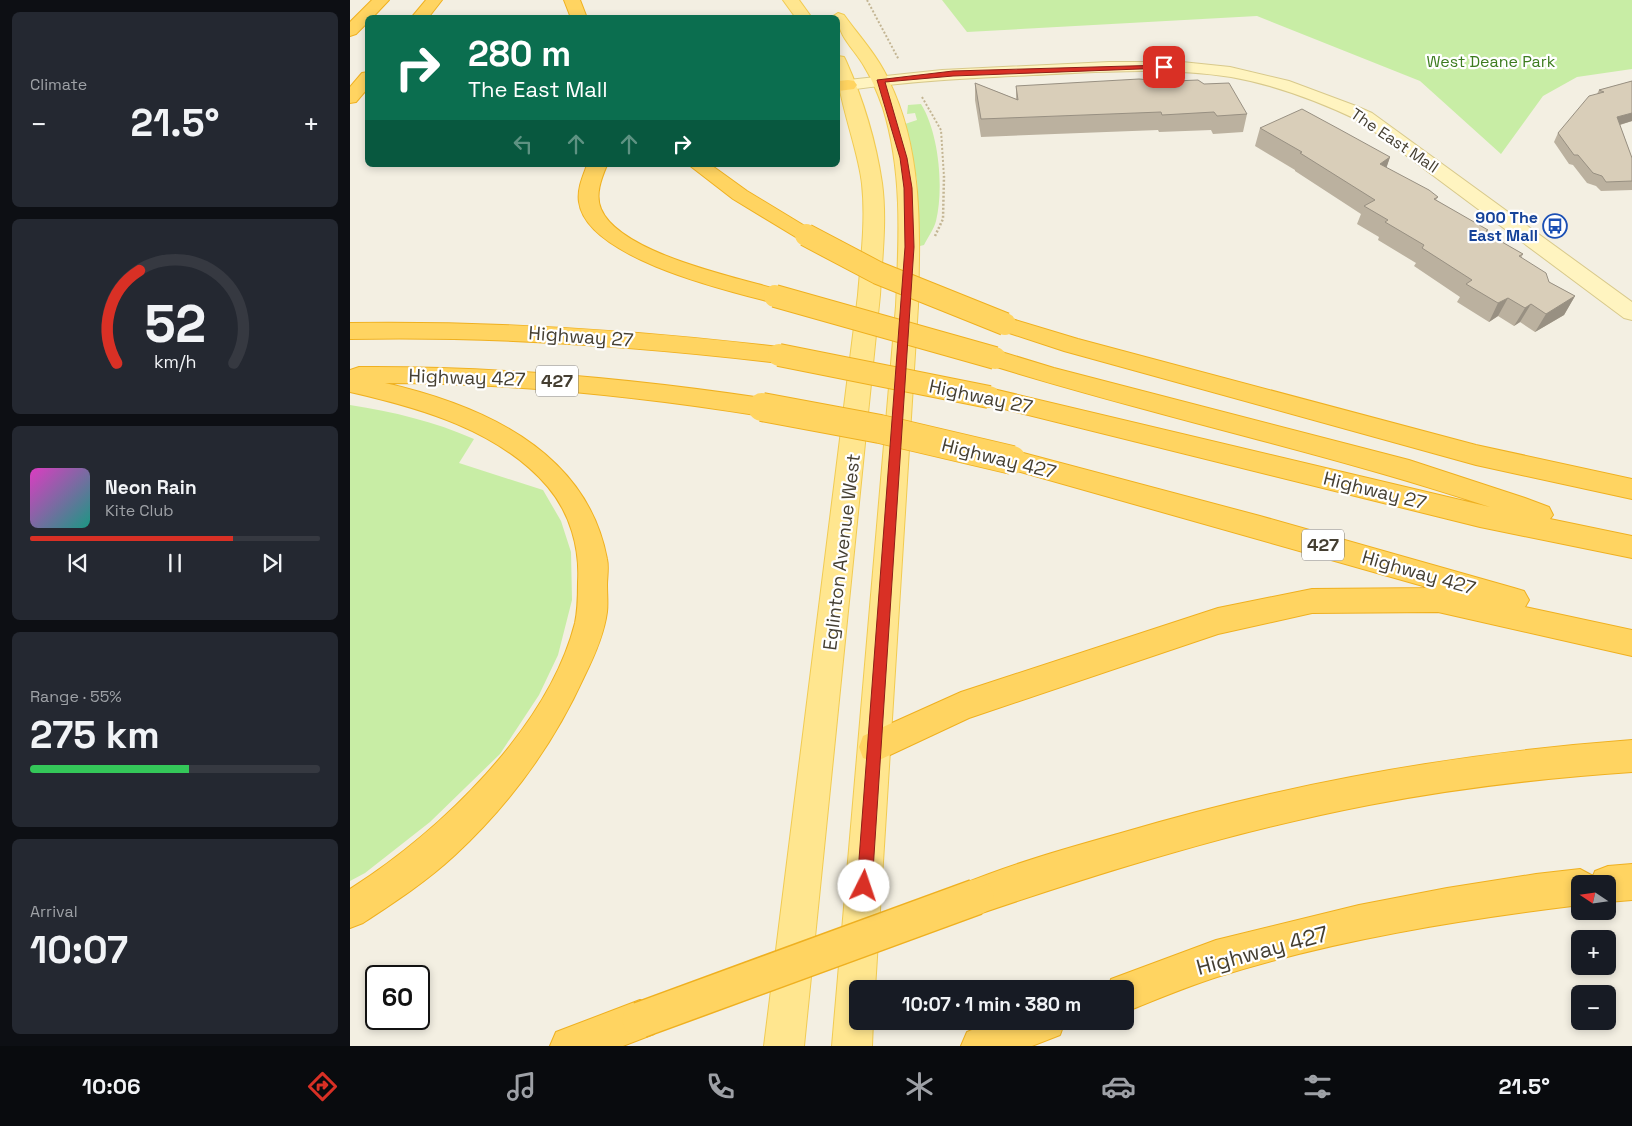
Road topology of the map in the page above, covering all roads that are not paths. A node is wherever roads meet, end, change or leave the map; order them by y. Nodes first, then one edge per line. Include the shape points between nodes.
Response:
1 (381, 0) edge
2 (434, 0) edge
3 (572, 0) edge
4 (790, 0) edge
5 (366, 15) edge
6 (422, 15) edge
7 (578, 15) edge
8 (802, 15) edge
9 (365, 17) edge
10 (840, 22) edge
11 (350, 32) edge
12 (841, 77) edge
13 (881, 80) junction
14 (365, 81) edge
15 (350, 98) edge
16 (596, 167) edge
17 (702, 167) edge
18 (1632, 313) edge
19 (350, 331) edge
20 (350, 375) edge
21 (350, 384) edge
22 (1632, 489) edge
23 (1600, 541) junction
24 (1632, 547) edge
25 (1632, 634) edge
26 (1632, 643) edge
27 (874, 747) junction
28 (1632, 756) edge
29 (1632, 882) edge
30 (1616, 883) edge
31 (1571, 888) edge
32 (350, 910) edge
33 (1134, 990) edge
34 (1023, 1030) edge
35 (986, 1044) edge
36 (570, 1046) edge
37 (784, 1046) edge
38 (852, 1046) edge

1 - 5 highway
2 - 6 highway
3 - 7 highway
4 - 8 main road
9 - 11 highway
10 - 13 main road
12 - 13 main road, The East Mall
12 - 37 main road, Eglinton Avenue West via 863,138 872,184 873,246
13 - 18 main road, The East Mall via 953,74 1164,67 1230,72 1289,86 1366,117
13 - 27 main road via 904,158 910,247
14 - 15 highway
16 - 23 highway, bridge via 590,180 589,204 601,224 625,244 665,261 1050,375 1409,470 1515,505
17 - 22 highway, bridge via 740,195 837,254 937,300 1005,324 1467,453
19 - 23 highway, Highway 27, bridge via 545,332 779,355 988,397 1480,516
20 - 25 highway, Highway 427 / 427, bridge via 518,378 665,392 762,406 880,429 1012,460 1260,527
21 - 32 highway via 451,411 518,444 556,477 571,496 582,515 594,561 592,612 574,666 539,730 514,767 489,797 419,863
23 - 24 highway
26 - 27 highway via 1438,600 1312,601 1218,621 961,706
27 - 38 main road
28 - 36 highway, bridge via 1467,774 1332,796 1192,829 976,897
29 - 30 highway
31 - 33 highway, Highway 427 via 1406,913 1227,956
34 - 35 highway

